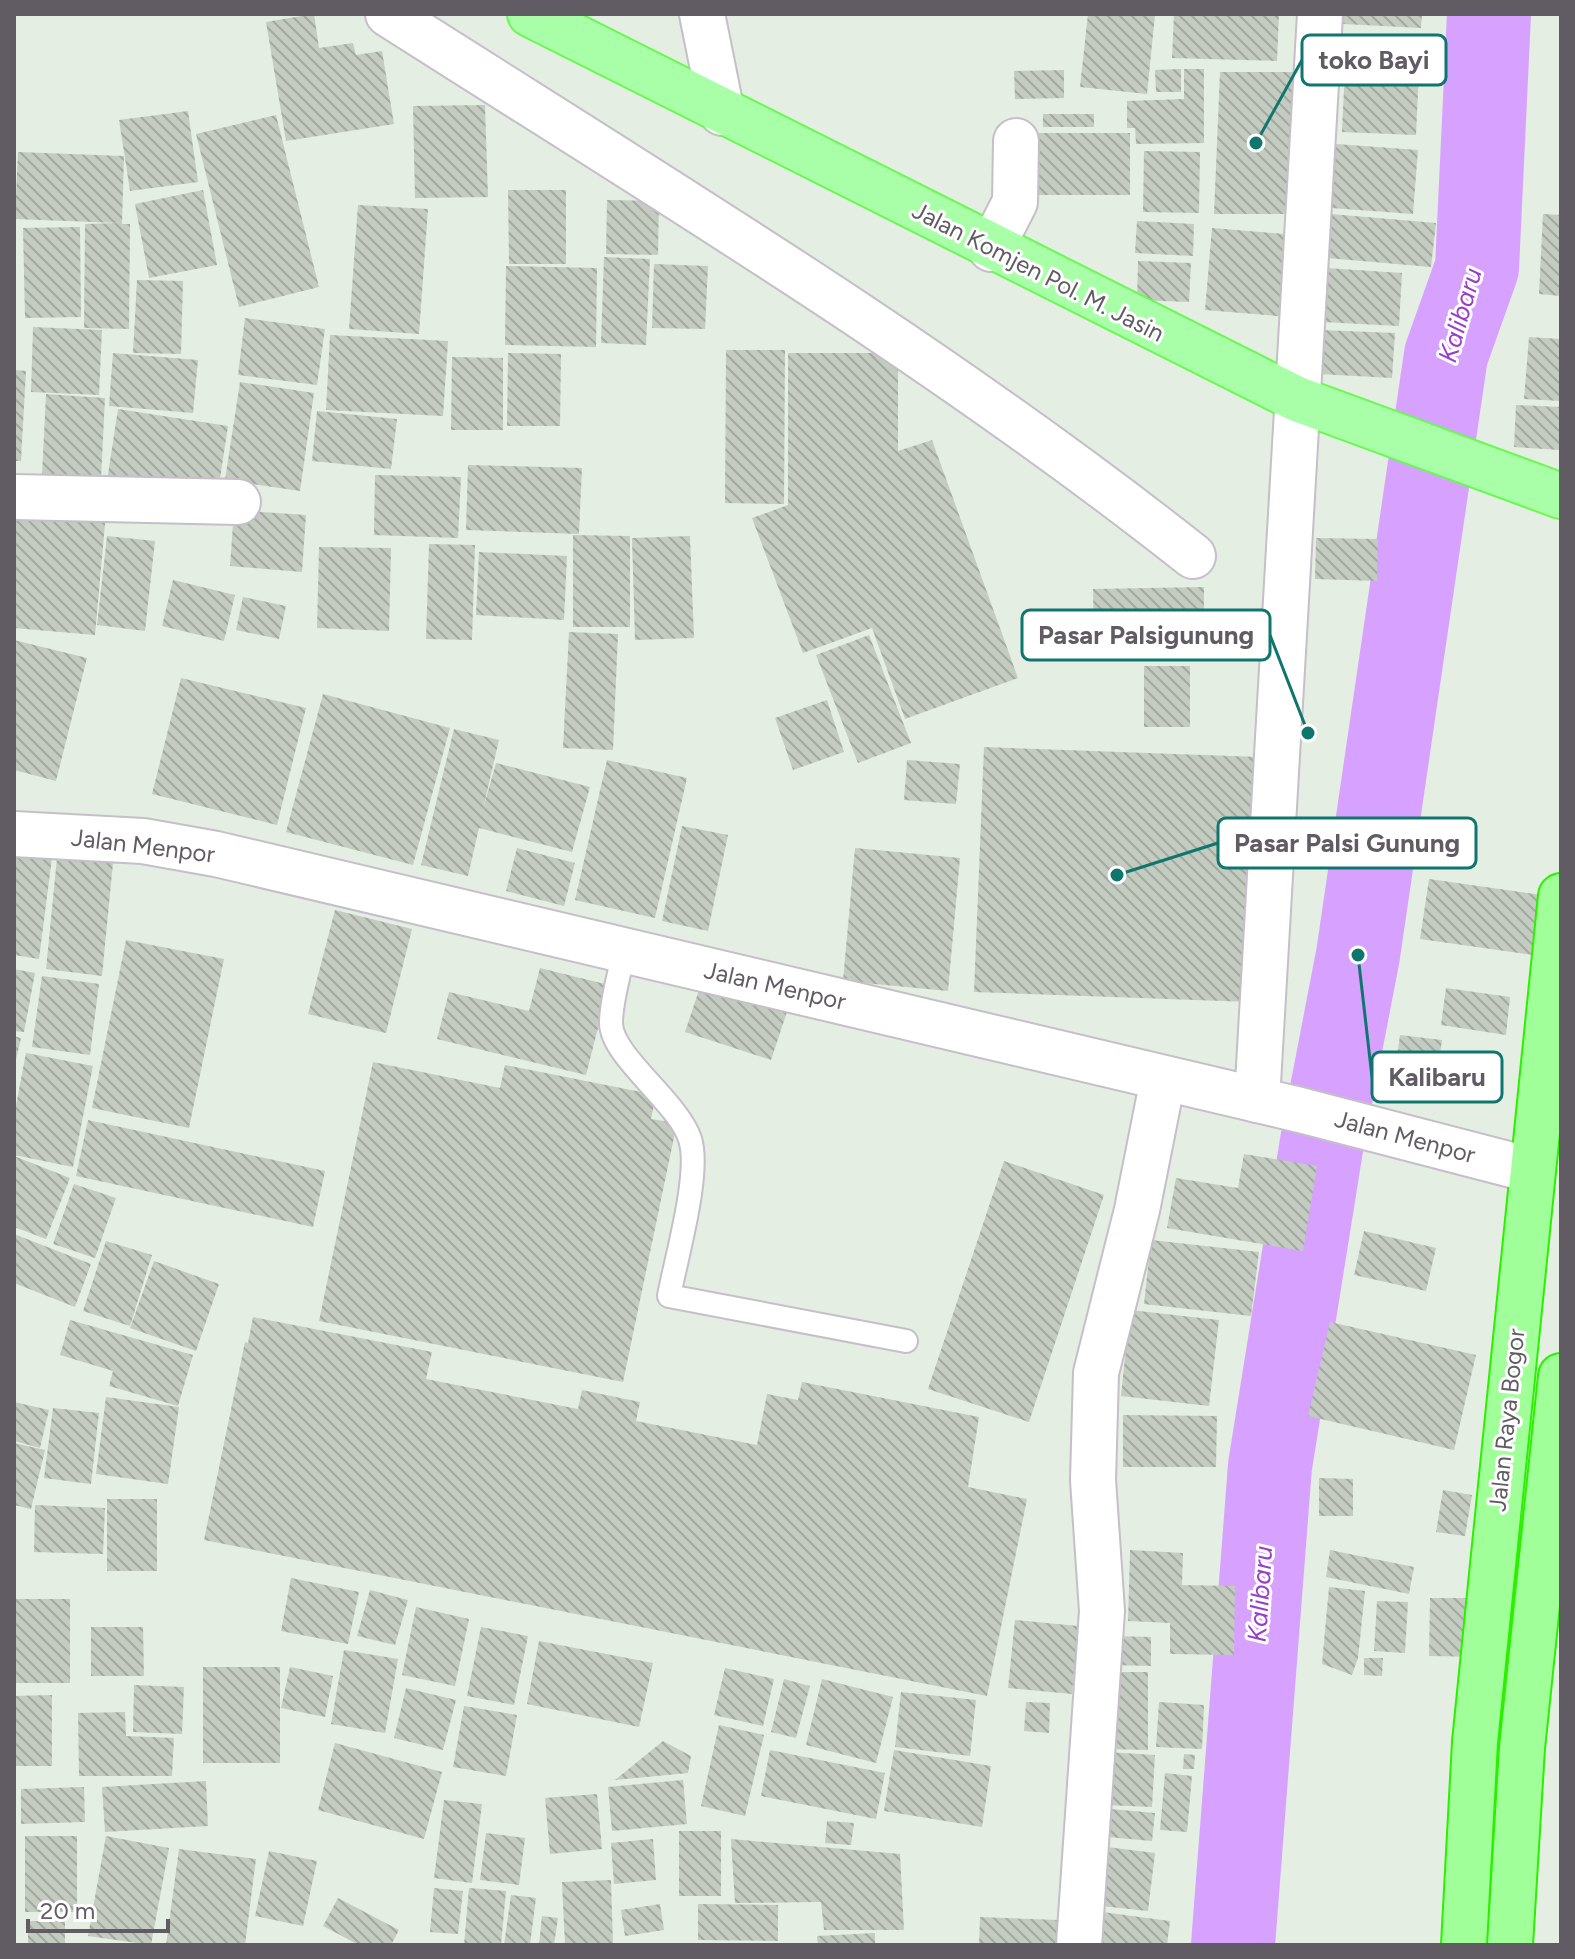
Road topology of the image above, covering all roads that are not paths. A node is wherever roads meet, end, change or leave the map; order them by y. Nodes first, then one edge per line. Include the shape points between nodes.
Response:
1 (388, 14) edge
2 (702, 14) edge
3 (1320, 14) edge
4 (555, 20) edge
5 (722, 113) junction
6 (1016, 141) dead end
7 (991, 249) junction
8 (1297, 399) junction
9 (1561, 496) edge
10 (14, 497) edge
11 (238, 502) dead end
12 (1193, 556) dead end
13 (14, 834) edge
14 (1561, 896) edge
15 (624, 950) junction
16 (1163, 1079) junction
17 (1257, 1100) junction
18 (1531, 1170) junction
19 (906, 1341) dead end
20 (1561, 1376) edge
21 (1466, 1898) junction
22 (1512, 1901) junction
23 (1079, 1945) edge
24 (1464, 1945) edge
25 (1510, 1945) edge

1 - 12 street via 842,303 1099,482
2 - 5 street
3 - 8 street
4 - 5 main road, Jalan Komjen Pol. M. Jasin
5 - 7 main road, Jalan Komjen Pol. M. Jasin
6 - 7 street via 1015,202
7 - 8 main road, Jalan Komjen Pol. M. Jasin
8 - 9 main road, Jalan Komjen Pol. M. Jasin
8 - 17 street
10 - 11 street
13 - 15 street, Jalan Menpor via 143,841 216,854
14 - 18 highway, Jalan Raya Bogor
15 - 16 street, Jalan Menpor
15 - 19 lane via 611,1025 623,1051 679,1116 694,1162 669,1296
16 - 17 street, Jalan Menpor
16 - 23 street via 1096,1373 1093,1480 1102,1611
17 - 18 street, Jalan Menpor
18 - 21 highway, Jalan Raya Bogor via 1475,1742
20 - 22 highway, Jalan Raya Bogor via 1522,1748
21 - 22 highway
21 - 24 highway, Jalan Raya Bogor
22 - 25 highway, Jalan Raya Bogor

